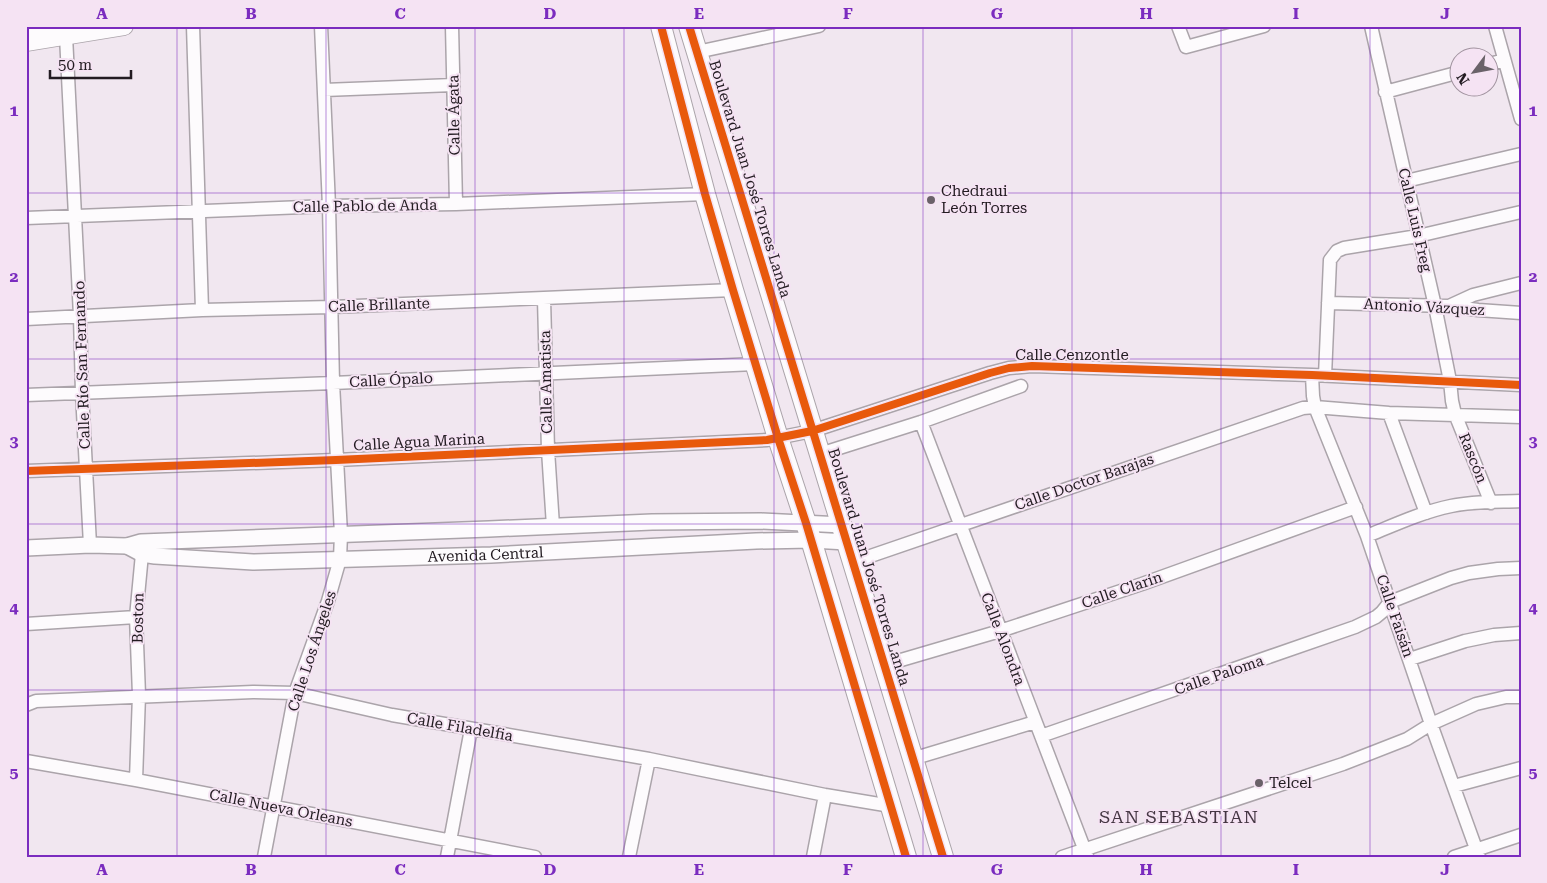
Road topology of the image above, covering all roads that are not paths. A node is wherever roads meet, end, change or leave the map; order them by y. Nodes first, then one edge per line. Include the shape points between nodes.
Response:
1 (41, 26) edge
2 (124, 26) edge
3 (193, 26) edge
4 (321, 26) edge
5 (452, 26) edge
6 (661, 26) edge
7 (689, 26) edge
8 (819, 26) edge
9 (1178, 26) edge
10 (1264, 26) edge
11 (1371, 26) edge
12 (1495, 26) edge
13 (26, 28) edge
14 (66, 36) junction
15 (26, 42) edge
16 (697, 52) junction
17 (1504, 60) junction
18 (1500, 61) edge
19 (1450, 75) edge
20 (453, 85) junction
21 (324, 90) junction
22 (1386, 92) junction
23 (1521, 119) edge
24 (1521, 154) edge
25 (1406, 181) junction
26 (705, 194) junction
27 (456, 204) junction
28 (329, 206) junction
29 (198, 210) junction
30 (1521, 212) edge
31 (75, 215) junction
32 (26, 218) edge
33 (1418, 236) junction
34 (1521, 283) edge
35 (733, 290) junction
36 (544, 298) junction
37 (1328, 303) junction
38 (1435, 306) junction
39 (1449, 306) junction
40 (332, 307) junction
41 (202, 310) junction
42 (740, 313) junction
43 (1521, 313) edge
44 (80, 316) junction
45 (26, 319) edge
46 (755, 364) junction
47 (546, 373) junction
48 (333, 383) junction
49 (1521, 385) edge
50 (1021, 386) dead end
51 (1315, 388) junction
52 (82, 393) junction
53 (26, 395) edge
54 (1452, 396) junction
55 (1389, 412) junction
56 (1521, 417) edge
57 (921, 422) junction
58 (812, 431) junction
59 (783, 437) junction
60 (548, 450) junction
61 (820, 454) junction
62 (336, 460) junction
63 (86, 468) junction
64 (26, 471) edge
65 (1521, 501) edge
66 (1491, 503) junction
67 (1356, 507) junction
68 (1426, 513) junction
69 (761, 521) junction
70 (960, 525) junction
71 (553, 526) junction
72 (808, 532) junction
73 (341, 534) junction
74 (844, 534) junction
75 (1367, 536) junction
76 (253, 538) junction
77 (762, 541) junction
78 (90, 545) junction
79 (136, 547) junction
80 (26, 548) edge
81 (340, 559) junction
82 (254, 562) junction
83 (853, 562) junction
84 (1521, 568) edge
85 (1390, 602) junction
86 (136, 617) junction
87 (26, 624) edge
88 (1000, 631) junction
89 (1521, 633) edge
90 (1410, 659) junction
91 (884, 665) junction
92 (295, 693) junction
93 (139, 695) junction
94 (1521, 697) edge
95 (26, 705) edge
96 (1035, 722) junction
97 (1431, 724) junction
98 (471, 729) junction
99 (1041, 736) junction
100 (649, 759) junction
101 (912, 759) junction
102 (26, 761) edge
103 (1521, 768) edge
104 (136, 780) junction
105 (1454, 786) junction
106 (825, 795) junction
107 (891, 806) junction
108 (273, 807) junction
109 (1521, 835) edge
110 (450, 840) junction
111 (1086, 853) edge
112 (1478, 853) edge
113 (264, 857) edge
114 (447, 857) edge
115 (535, 857) edge
116 (629, 857) edge
117 (813, 857) edge
118 (906, 857) edge
119 (943, 857) edge
120 (1062, 857) edge
121 (1454, 857) edge

1 - 13 main road
2 - 14 main road
3 - 29 street
4 - 21 street, Calle Los Ángeles
5 - 20 street, Calle Ágata
6 - 26 main road
7 - 16 main road, Boulevard Juan José Torres Landa
8 - 16 street
9 - 10 street via 1186,47
11 - 22 street, Calle Luis Freg
12 - 17 street
14 - 15 main road
14 - 31 street, Calle Río San Fernando
16 - 58 main road, Boulevard Juan José Torres Landa
17 - 18 street
17 - 23 street
19 - 22 street
20 - 21 street
20 - 27 street, Calle Ágata
21 - 28 street, Calle Los Ángeles
22 - 25 street, Calle Luis Freg
24 - 25 street
25 - 33 street, Calle Luis Freg
26 - 27 street, Calle Pablo de Anda
26 - 35 main road
27 - 28 street, Calle Pablo de Anda
28 - 29 street, Calle Pablo de Anda
28 - 40 street, Calle Los Ángeles
29 - 31 street, Calle Pablo de Anda
29 - 41 street
30 - 33 street
31 - 32 street, Calle Pablo de Anda
31 - 44 street, Calle Río San Fernando
33 - 37 street via 1344,248 1337,252 1330,260
33 - 38 street, Calle Luis Freg
34 - 39 street via 1474,295
35 - 36 street, Calle Brillante
35 - 42 main road
36 - 40 street, Calle Brillante
36 - 47 street, Calle Amatista
37 - 38 street, Antonio Vázquez
37 - 51 street
38 - 39 street, Antonio Vázquez
38 - 54 street, Calle Luis Freg
39 - 43 street, Antonio Vázquez
40 - 41 street, Calle Brillante
40 - 48 street, Calle Los Ángeles
41 - 44 street, Calle Brillante
42 - 46 main road
42 - 59 main road via 755,330
44 - 45 street, Calle Brillante
44 - 52 street, Calle Río San Fernando
46 - 47 street, Calle Ópalo
46 - 59 main road
47 - 48 street, Calle Ópalo
47 - 60 street, Calle Amatista
48 - 52 street, Calle Ópalo
48 - 62 street, Calle Los Ángeles
49 - 54 street
50 - 57 street, Calle Cenzontle
51 - 54 street
51 - 55 street
51 - 58 street, Calle Cenzontle via 1020,367 990,373
51 - 67 street, Calle Faisán
51 - 70 street, Calle Doctor Barajas via 1303,408
52 - 53 street, Calle Ópalo
52 - 63 street, Calle Río San Fernando
54 - 55 street
54 - 56 street
54 - 66 street, Rascón
55 - 68 street
57 - 61 street, Calle Cenzontle
57 - 70 street, Calle Alondra
58 - 59 street, Calle Agua Marina
58 - 61 main road, Boulevard Juan José Torres Landa
59 - 60 street, Calle Agua Marina
59 - 72 main road
60 - 62 street, Calle Agua Marina
60 - 71 street, Calle Amatista
61 - 74 main road, Boulevard Juan José Torres Landa
62 - 63 street, Calle Agua Marina
62 - 73 street, Calle Los Ángeles
63 - 64 street, Calle Agua Marina
63 - 78 street, Calle Río San Fernando
65 - 66 street
66 - 68 street via 1450,506
67 - 75 street, Calle Faisán
67 - 88 street, Calle Clarín
68 - 75 street
69 - 71 street, Avenida Central
69 - 72 street, Avenida Central
69 - 77 street
70 - 83 street, Calle Doctor Barajas
70 - 88 street, Calle Alondra
71 - 73 street, Avenida Central
72 - 74 street, Avenida Central
72 - 77 street, Avenida Central
72 - 107 main road
73 - 76 street, Avenida Central
73 - 81 street, Calle Los Ángeles
74 - 83 main road, Boulevard Juan José Torres Landa
75 - 85 street, Calle Faisán
76 - 79 street, Avenida Central
76 - 82 street
77 - 81 street, Avenida Central
78 - 79 street, Avenida Central
78 - 80 street, Avenida Central
79 - 82 street, Avenida Central via 186,559
79 - 86 street, Boston
81 - 82 street, Avenida Central
81 - 92 street, Calle Los Ángeles
83 - 91 main road, Boulevard Juan José Torres Landa
84 - 85 street via 1450,578
85 - 90 street, Calle Faisán
85 - 99 street, Calle Paloma via 1376,617 1355,627
86 - 87 street
86 - 93 street, Boston
88 - 91 street, Calle Clarín
88 - 96 street, Calle Alondra
89 - 90 street via 1464,641
90 - 97 street, Calle Faisán
91 - 101 main road, Boulevard Juan José Torres Landa
92 - 93 street, Calle Filadelfia
92 - 98 street, Calle Filadelfia
92 - 108 street, Calle Los Ángeles
93 - 95 street, Calle Filadelfia via 36,701
93 - 104 street, Boston
94 - 97 street via 1476,704
96 - 99 street, Calle Alondra
96 - 101 street
97 - 105 street, Calle Faisán
97 - 111 street via 1407,739 1343,764
98 - 100 street, Calle Filadelfia
98 - 110 street
99 - 111 street, Calle Alondra
100 - 106 street, Calle Filadelfia
100 - 116 street
101 - 119 main road, Boulevard Juan José Torres Landa
102 - 104 street, Calle Nueva Orleans
103 - 105 street
104 - 108 street, Calle Nueva Orleans
105 - 112 street, Calle Faisán
106 - 107 street, Calle Filadelfia
106 - 117 street
107 - 118 main road
108 - 110 street, Calle Nueva Orleans
108 - 113 street, Calle Los Ángeles
109 - 112 street
110 - 114 street
110 - 115 street, Calle Nueva Orleans
111 - 120 street
112 - 121 street

